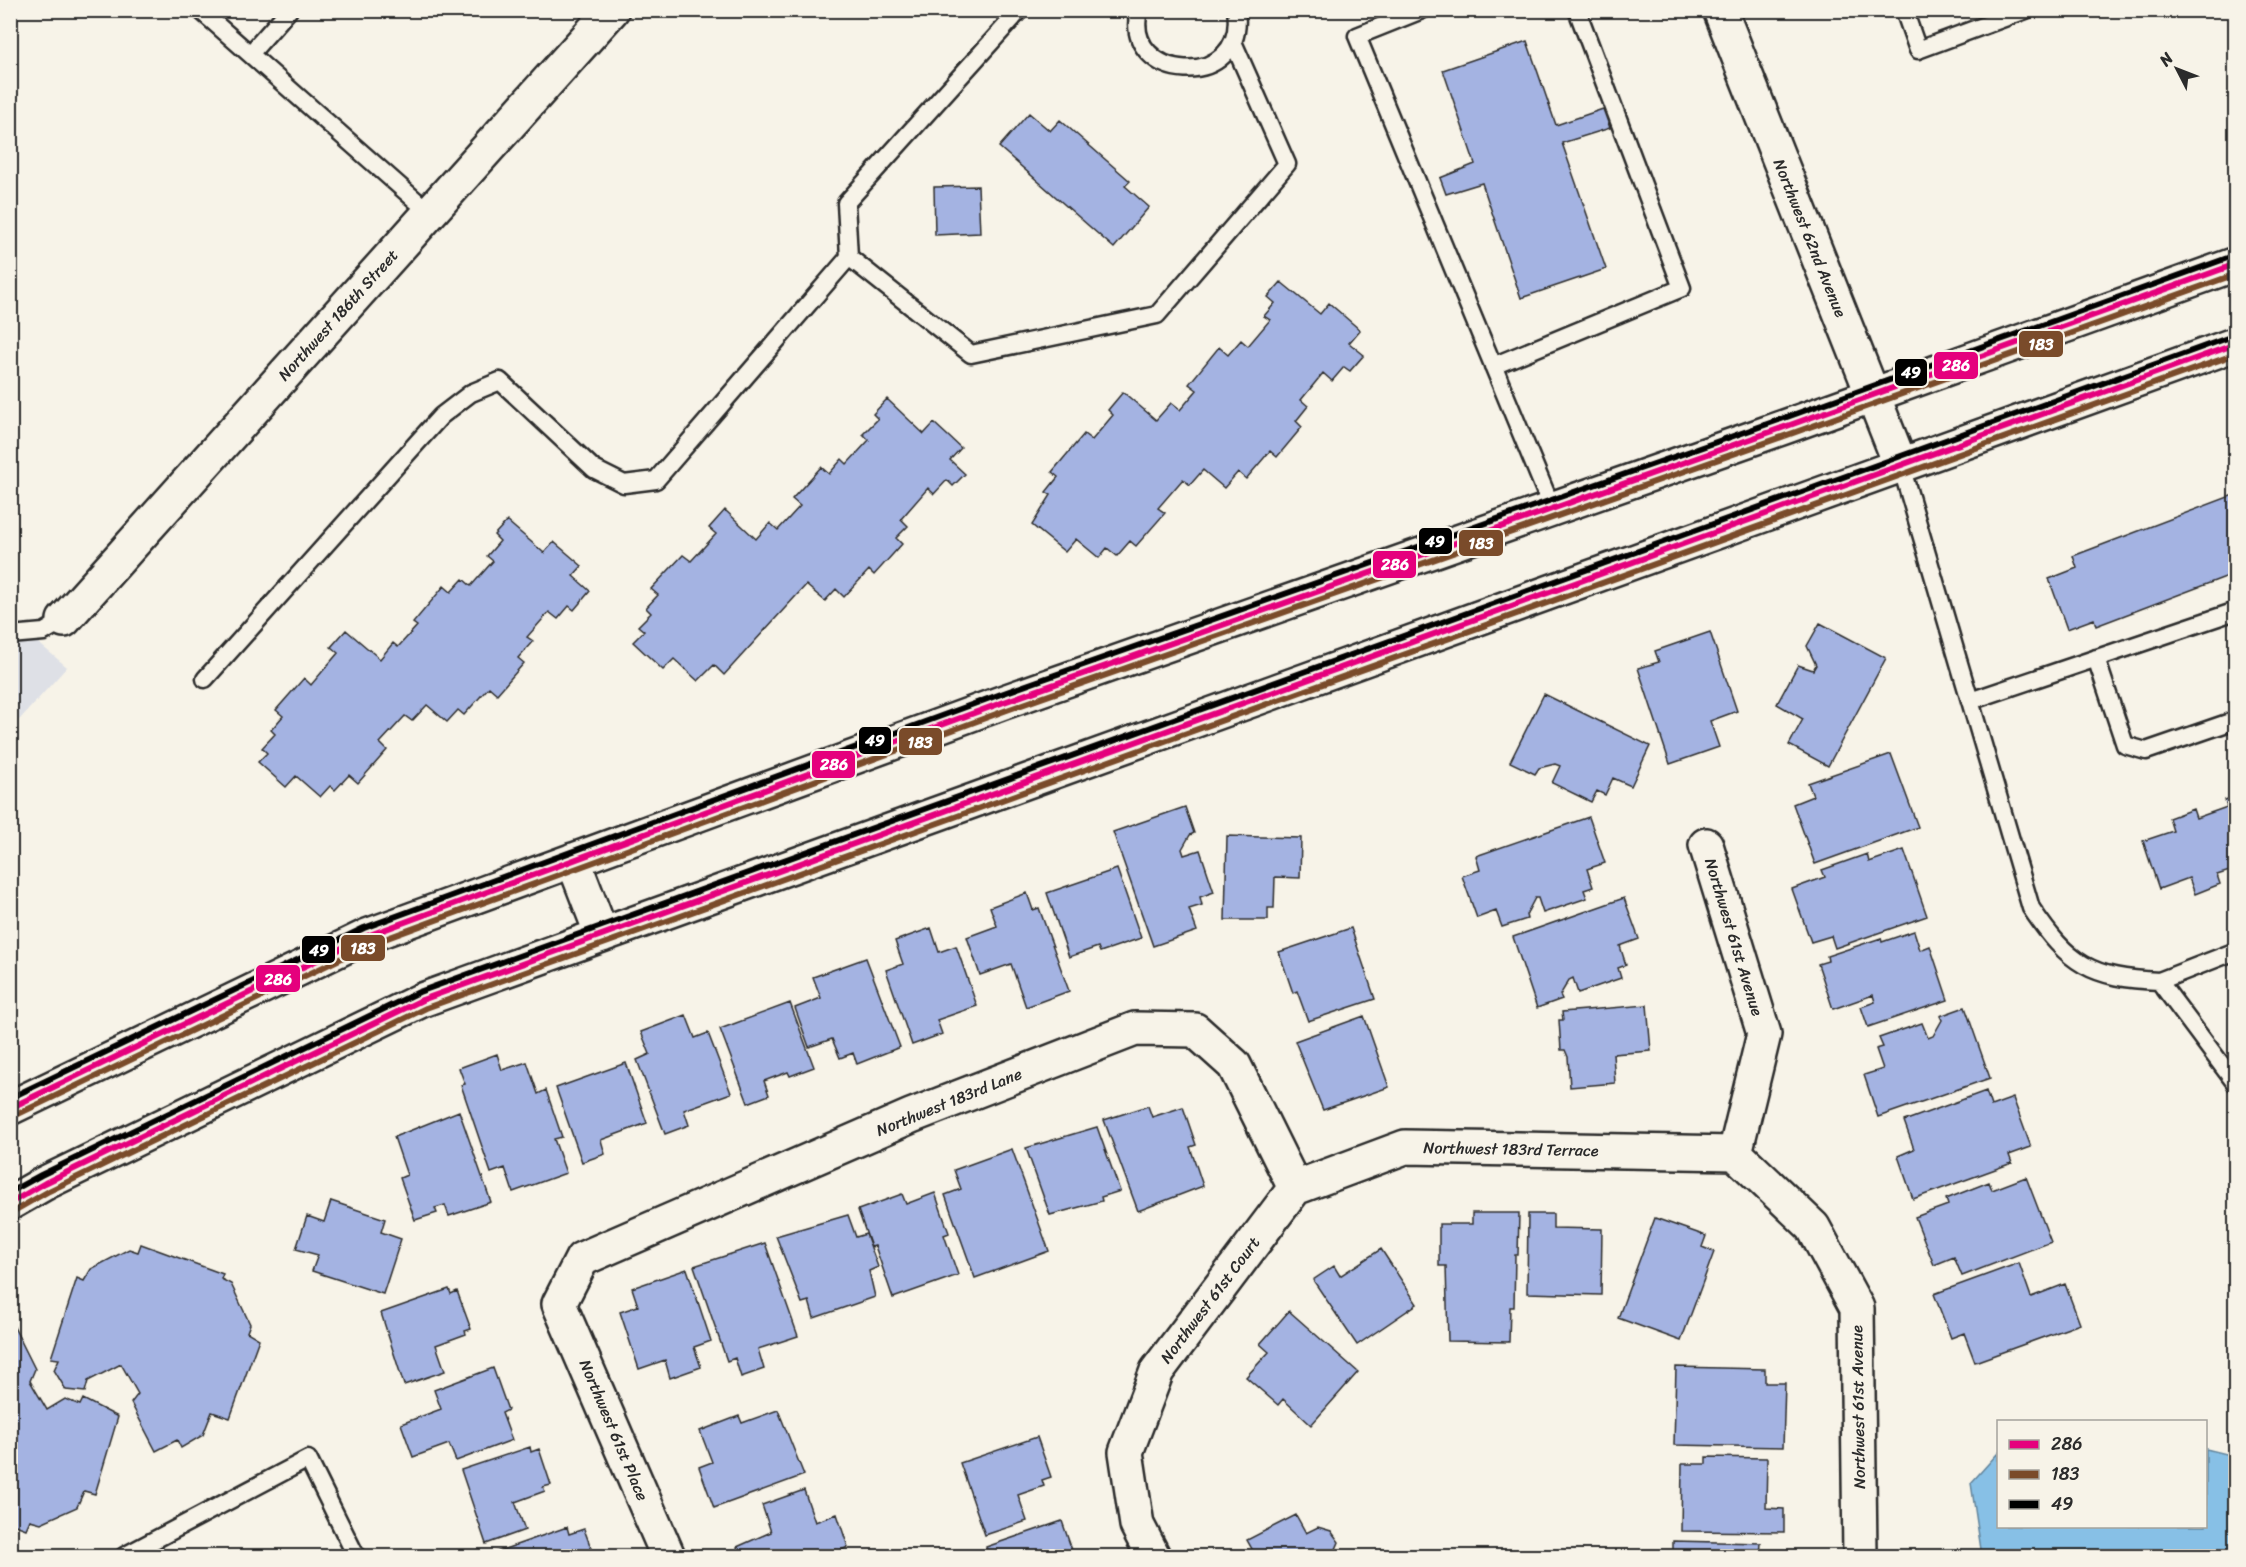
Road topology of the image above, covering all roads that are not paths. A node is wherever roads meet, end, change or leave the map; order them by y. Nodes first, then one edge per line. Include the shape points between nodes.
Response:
1 (200, 10) edge
2 (289, 10) edge
3 (612, 10) edge
4 (1020, 10) edge
5 (1139, 10) edge
6 (1236, 10) edge
7 (1422, 10) edge
8 (1577, 10) edge
9 (1720, 10) edge
10 (1904, 10) edge
11 (2026, 10) edge
12 (1233, 42) junction
13 (250, 54) junction
14 (430, 213) junction
15 (849, 257) junction
16 (2235, 264) edge
17 (2235, 344) edge
18 (1493, 366) junction
19 (1873, 396) junction
20 (1901, 466) junction
21 (1552, 508) junction
22 (2235, 610) edge
23 (64, 620) joint
24 (10, 635) edge
25 (2097, 658) junction
26 (205, 679) dead end
27 (1970, 701) junction
28 (2235, 720) edge
29 (1706, 845) dead end
30 (573, 860) junction
31 (602, 935) junction
32 (2235, 951) edge
33 (2159, 981) junction
34 (2235, 1084) edge
35 (10, 1108) edge
36 (1735, 1153) junction
37 (1295, 1188) junction
38 (10, 1203) edge
39 (559, 1304) joint
40 (124, 1557) edge
41 (356, 1557) edge
42 (668, 1557) edge
43 (1153, 1557) edge
44 (1860, 1557) edge

1 - 13 lane
2 - 13 lane
3 - 14 main road, Northwest 186th Street
4 - 15 lane via 846,203
5 - 12 lane via 1140,38 1151,55 1167,66 1186,71 1205,68 1222,57
6 - 12 lane via 1238,23
7 - 18 lane via 1357,36
8 - 18 lane via 1682,288
9 - 19 main road, Northwest 62nd Avenue
10 - 11 lane via 1918,50
12 - 15 lane via 1287,164 1157,315 971,354
13 - 14 lane
14 - 23 main road, Northwest 186th Street
15 - 26 lane via 656,480 624,484 594,469 500,381 471,393 441,416
16 - 19 main road
17 - 20 main road
18 - 21 lane
19 - 20 main road, Northwest 62nd Avenue
19 - 21 main road
20 - 27 lane
20 - 31 main road
21 - 30 main road
22 - 25 lane
23 - 24 lane via 44,632
25 - 27 lane
25 - 28 lane via 2126,745 2146,751
27 - 33 lane via 2031,908 2053,941 2083,966 2120,979
29 - 36 main road, Northwest 61st Avenue via 1764,1034
30 - 31 main road
30 - 35 main road via 367,936
31 - 38 main road via 422,1000
32 - 33 lane
33 - 34 lane
36 - 37 main road, Northwest 183rd Terrace via 1405,1147
36 - 44 main road, Northwest 61st Avenue via 1813,1227 1857,1308
37 - 39 main road, Northwest 183rd Lane via 1234,1065 1195,1030 1135,1029 910,1116 582,1259
37 - 43 main road, Northwest 61st Court via 1157,1371 1126,1452 1137,1526
39 - 42 main road, Northwest 61st Place
40 - 41 lane via 308,1459

